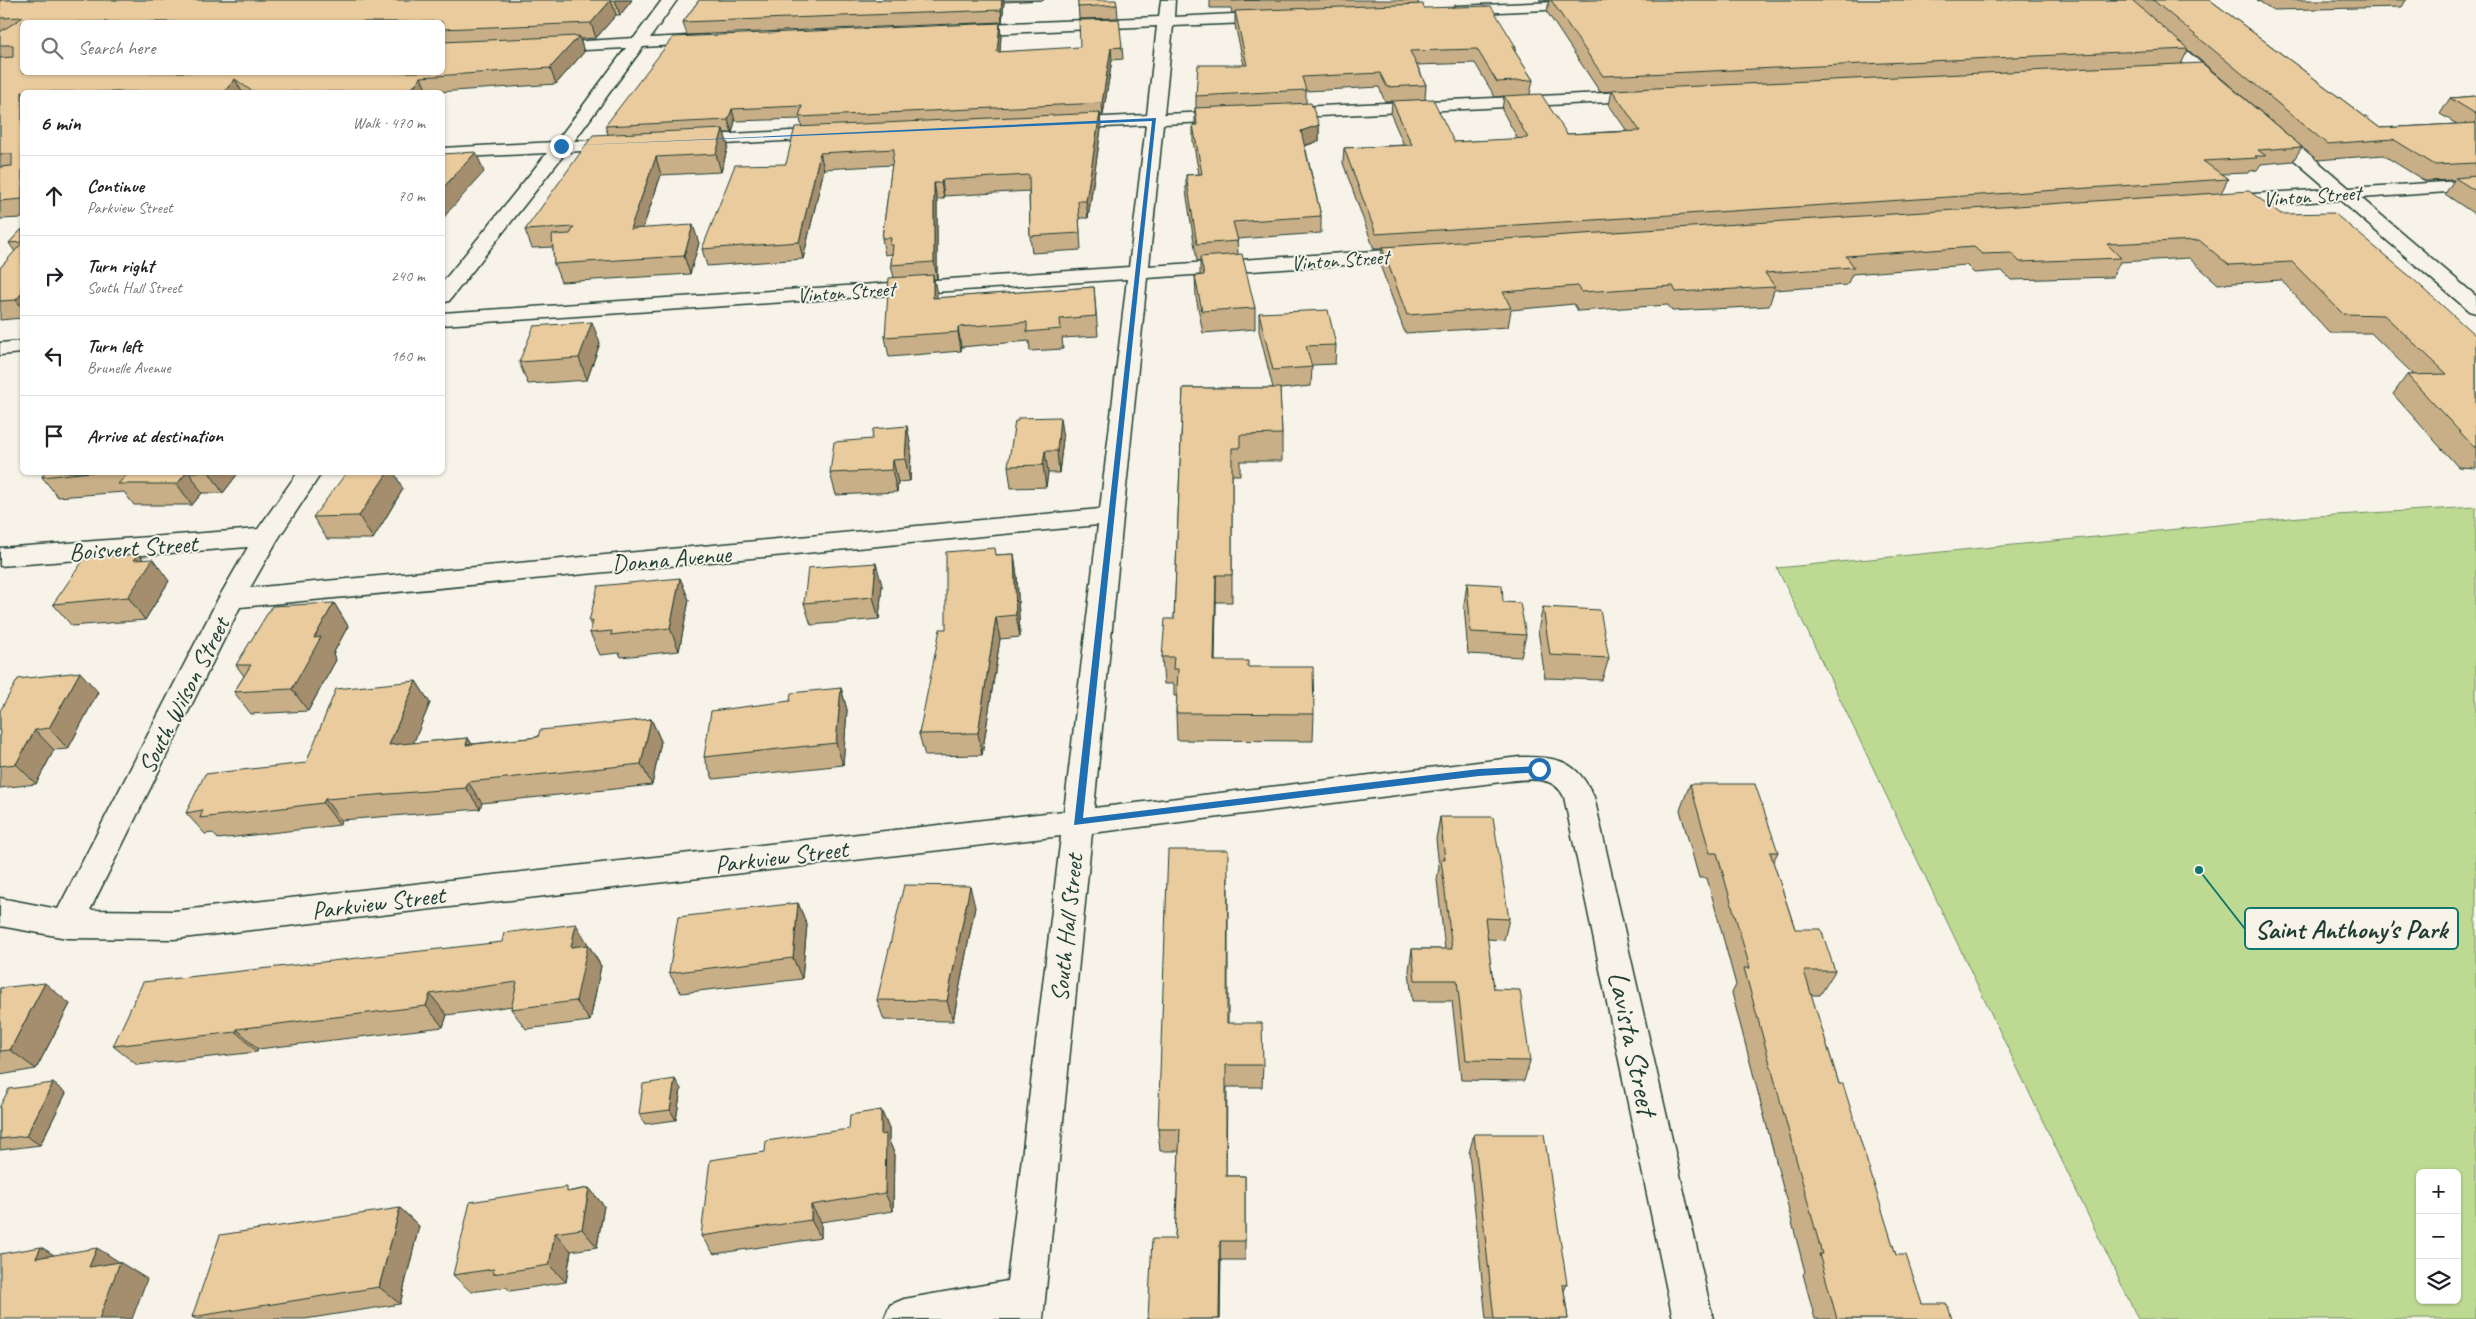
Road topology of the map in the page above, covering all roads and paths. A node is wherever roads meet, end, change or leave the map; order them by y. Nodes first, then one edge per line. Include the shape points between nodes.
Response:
1 (670, 0) edge
2 (2118, 0) edge
3 (1598, 4) edge
4 (1439, 10) edge
5 (1166, 11) edge
6 (1290, 16) edge
7 (952, 30) edge
8 (725, 40) edge
9 (636, 43) junction
10 (530, 47) edge
11 (2200, 70) junction
12 (2180, 71) edge
13 (1665, 95) edge
14 (2236, 101) edge
15 (1155, 120) junction
16 (2258, 120) edge
17 (1044, 124) edge
18 (847, 134) edge
19 (670, 142) edge
20 (640, 143) edge
21 (561, 146) junction
22 (445, 153) edge
23 (2476, 185) edge
24 (2344, 194) junction
25 (2205, 203) edge
26 (1437, 253) edge
27 (1138, 273) junction
28 (445, 293) edge
29 (2476, 307) edge
30 (445, 319) edge
31 (20, 348) edge
32 (0, 349) edge
33 (308, 475) edge
34 (1111, 516) junction
35 (266, 536) junction
36 (0, 557) edge
37 (231, 599) junction
38 (1561, 773) joint
39 (1078, 822) junction
40 (0, 912) edge
41 (67, 924) junction
42 (1024, 1309) edge
43 (904, 1319) edge
44 (1693, 1319) edge

1 - 9 street
2 - 11 street
3 - 4 street
5 - 6 street
5 - 7 street
5 - 15 street, South Hall Street
8 - 9 street
9 - 10 street
9 - 21 street
11 - 12 street
11 - 14 street
13 - 15 street
15 - 17 street
15 - 27 street, South Hall Street
16 - 24 street
18 - 19 street
20 - 21 street
21 - 22 street
21 - 28 street
23 - 24 street, Vinton Street
24 - 25 street, Vinton Street
24 - 29 street
26 - 27 street, Vinton Street
27 - 30 street, Vinton Street
27 - 34 street, South Hall Street
31 - 32 street
33 - 35 street, South Wilson Street
34 - 37 street, Donna Avenue
34 - 39 street, South Hall Street
35 - 36 street, Boisvert Street
35 - 37 street, South Wilson Street
37 - 41 street, South Wilson Street
38 - 39 street, Parkview Street via 1539,769 1479,773
38 - 44 street, Lavista Street via 1573,784 1579,797
39 - 41 street, Parkview Street via 174,925
39 - 42 street, South Hall Street
40 - 41 street, Parkview Street
42 - 43 street

